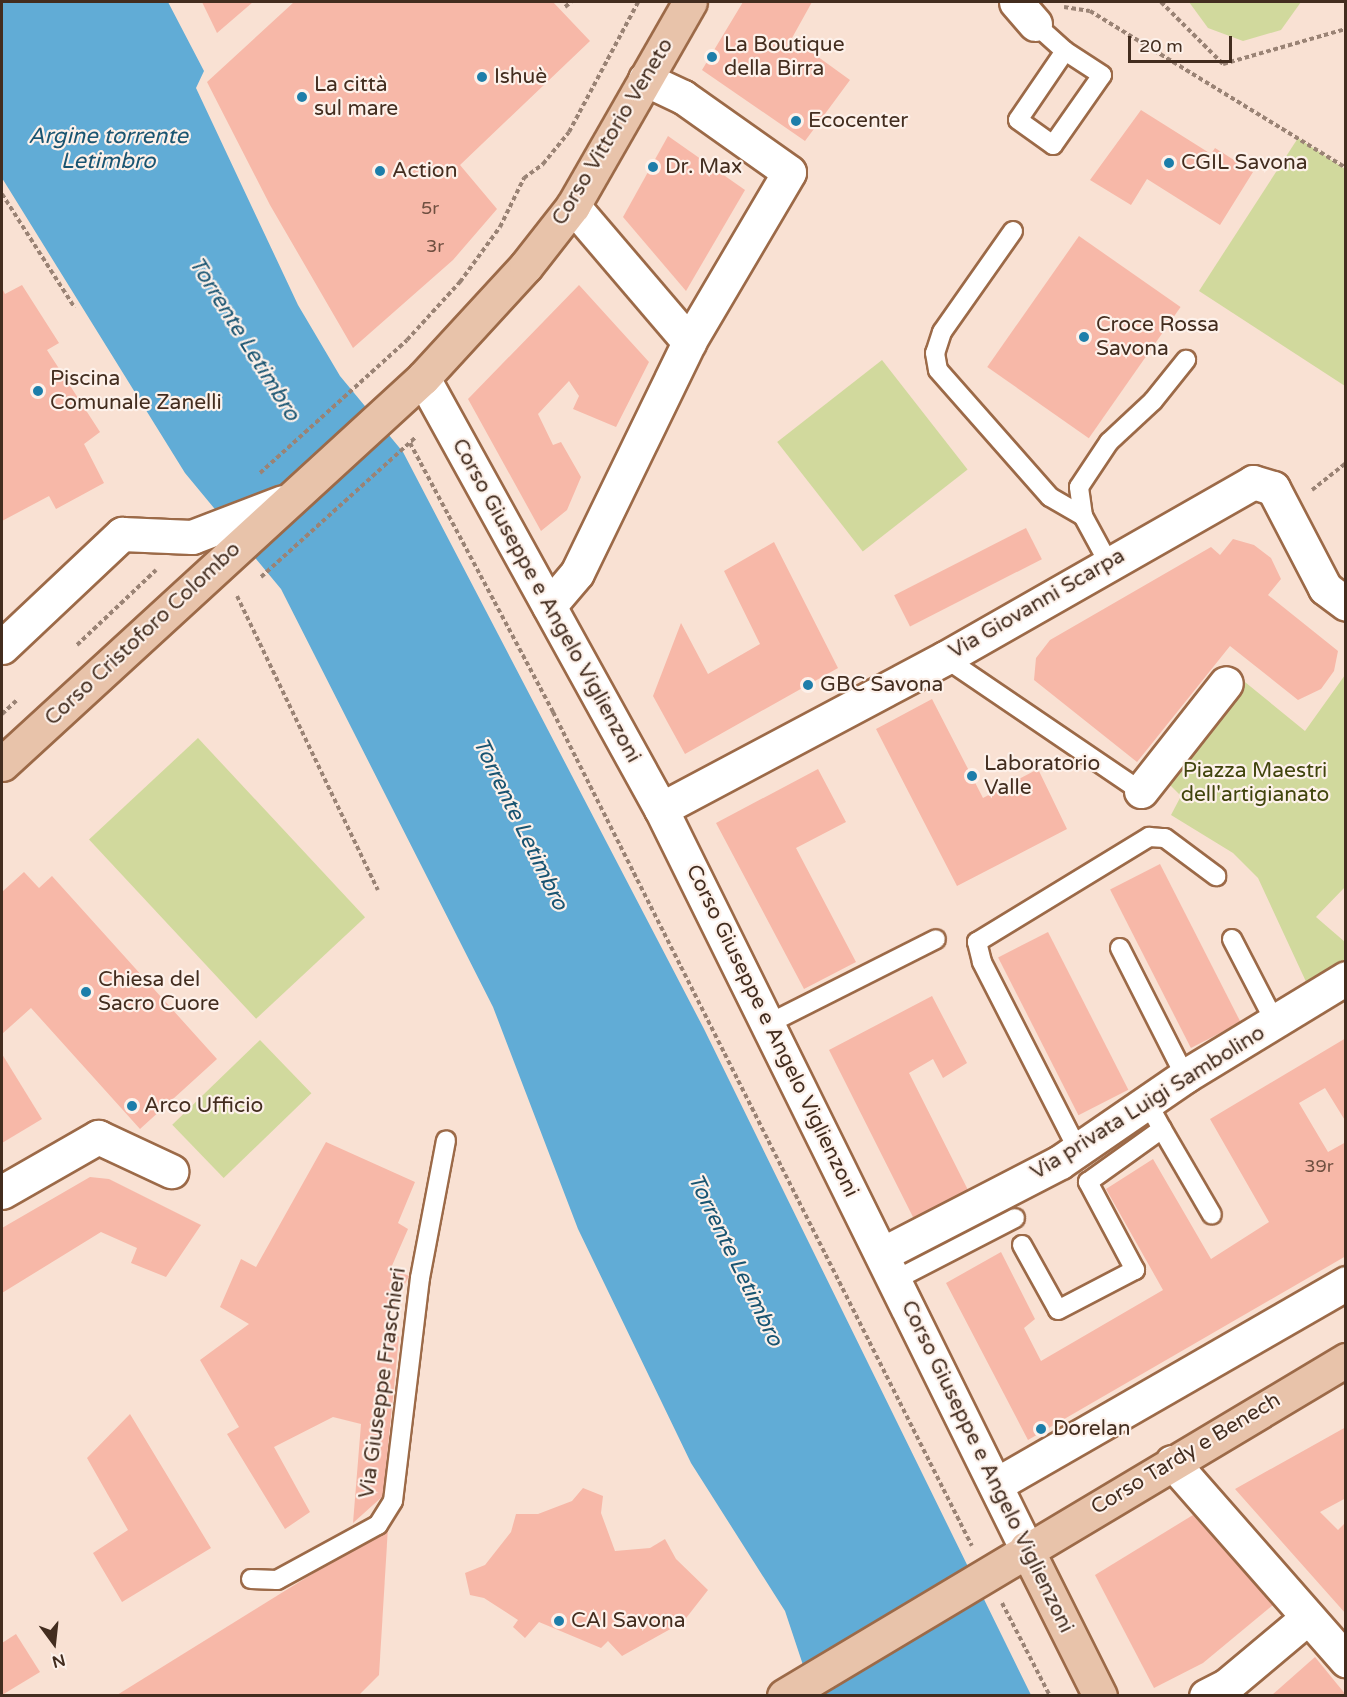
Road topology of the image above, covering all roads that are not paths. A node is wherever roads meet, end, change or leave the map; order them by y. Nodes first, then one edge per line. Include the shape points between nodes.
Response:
1 (690, 2) edge
2 (1025, 13) edge
3 (1065, 51) junction
4 (645, 79) junction
5 (573, 206) junction
6 (1013, 231) dead end
7 (689, 342) junction
8 (1186, 360) dead end
9 (423, 378) junction
10 (380, 413) joint
11 (1083, 516) junction
12 (214, 540) junction
13 (1108, 562) junction
14 (1346, 604) edge
15 (549, 606) junction
16 (2, 647) edge
17 (945, 658) junction
18 (1226, 683) dead end
19 (2, 764) edge
20 (1141, 791) joint
21 (661, 809) junction
22 (1216, 876) dead end
23 (936, 939) dead end
24 (1232, 939) dead end
25 (1120, 948) dead end
26 (1346, 978) edge
27 (1275, 1022) junction
28 (768, 1024) junction
29 (1185, 1076) junction
30 (1155, 1116) junction
31 (446, 1140) dead end
32 (1077, 1148) junction
33 (171, 1171) dead end
34 (2, 1192) edge
35 (1212, 1215) dead end
36 (1015, 1218) dead end
37 (1023, 1245) dead end
38 (889, 1267) junction
39 (1346, 1283) edge
40 (1346, 1360) edge
41 (1172, 1462) junction
42 (997, 1484) junction
43 (1026, 1548) junction
44 (251, 1579) dead end
45 (1307, 1618) junction
46 (1346, 1660) edge
47 (784, 1695) edge
48 (1100, 1695) edge
49 (1206, 1695) edge

1 - 4 main road, Corso Vittorio Veneto
2 - 3 lane
3 - 3 lane via 1018,120 1053,145 1102,75
4 - 5 main road, Corso Vittorio Veneto
4 - 7 street via 683,97 789,172
5 - 7 street
5 - 9 main road, Corso Vittorio Veneto via 526,266
6 - 11 lane via 942,332 935,352 938,370 1050,496
7 - 15 street via 577,573
8 - 11 lane via 1094,461 1079,487
9 - 10 main road, Corso Vittorio Veneto
9 - 15 street, Corso Giuseppe e Angelo Viglienzoni
10 - 12 main road, Corso Cristoforo Colombo via 283,502
11 - 13 lane
12 - 16 street, Corso Cristoforo Colombo via 122,534
12 - 19 main road, Corso Cristoforo Colombo
13 - 14 street, Via Giovanni Scarpa via 1253,482 1273,488 1325,588
13 - 17 street, Via Giovanni Scarpa
15 - 21 street, Corso Giuseppe e Angelo Viglienzoni
17 - 20 lane
17 - 21 street, Via Giovanni Scarpa
18 - 20 street
21 - 28 street, Corso Giuseppe e Angelo Viglienzoni
22 - 32 lane via 1165,838 1149,837 976,942 982,962
23 - 28 lane
24 - 27 lane
25 - 29 lane
26 - 27 street, Via privata Luigi Sambolino
27 - 29 street, Via privata Luigi Sambolino
28 - 38 street, Corso Giuseppe e Angelo Viglienzoni
29 - 30 street, Via privata Luigi Sambolino
30 - 32 street, Via privata Luigi Sambolino
30 - 35 lane
30 - 37 lane via 1088,1182 1135,1270 1058,1310
31 - 44 lane, Via Giuseppe Fraschieri via 420,1278 393,1501 378,1524 277,1580
32 - 38 street, Via privata Luigi Sambolino
33 - 34 street via 98,1137
36 - 38 lane
38 - 42 street, Corso Giuseppe e Angelo Viglienzoni
39 - 42 street
40 - 41 main road, Corso Tardy e Benech
41 - 43 main road, Corso Tardy e Benech
41 - 45 street
42 - 43 street, Corso Giuseppe e Angelo Viglienzoni
43 - 47 main road, Corso Tardy e Benech
43 - 48 main road, Corso Giuseppe e Angelo Viglienzoni
45 - 46 street
45 - 49 street via 1226,1686

